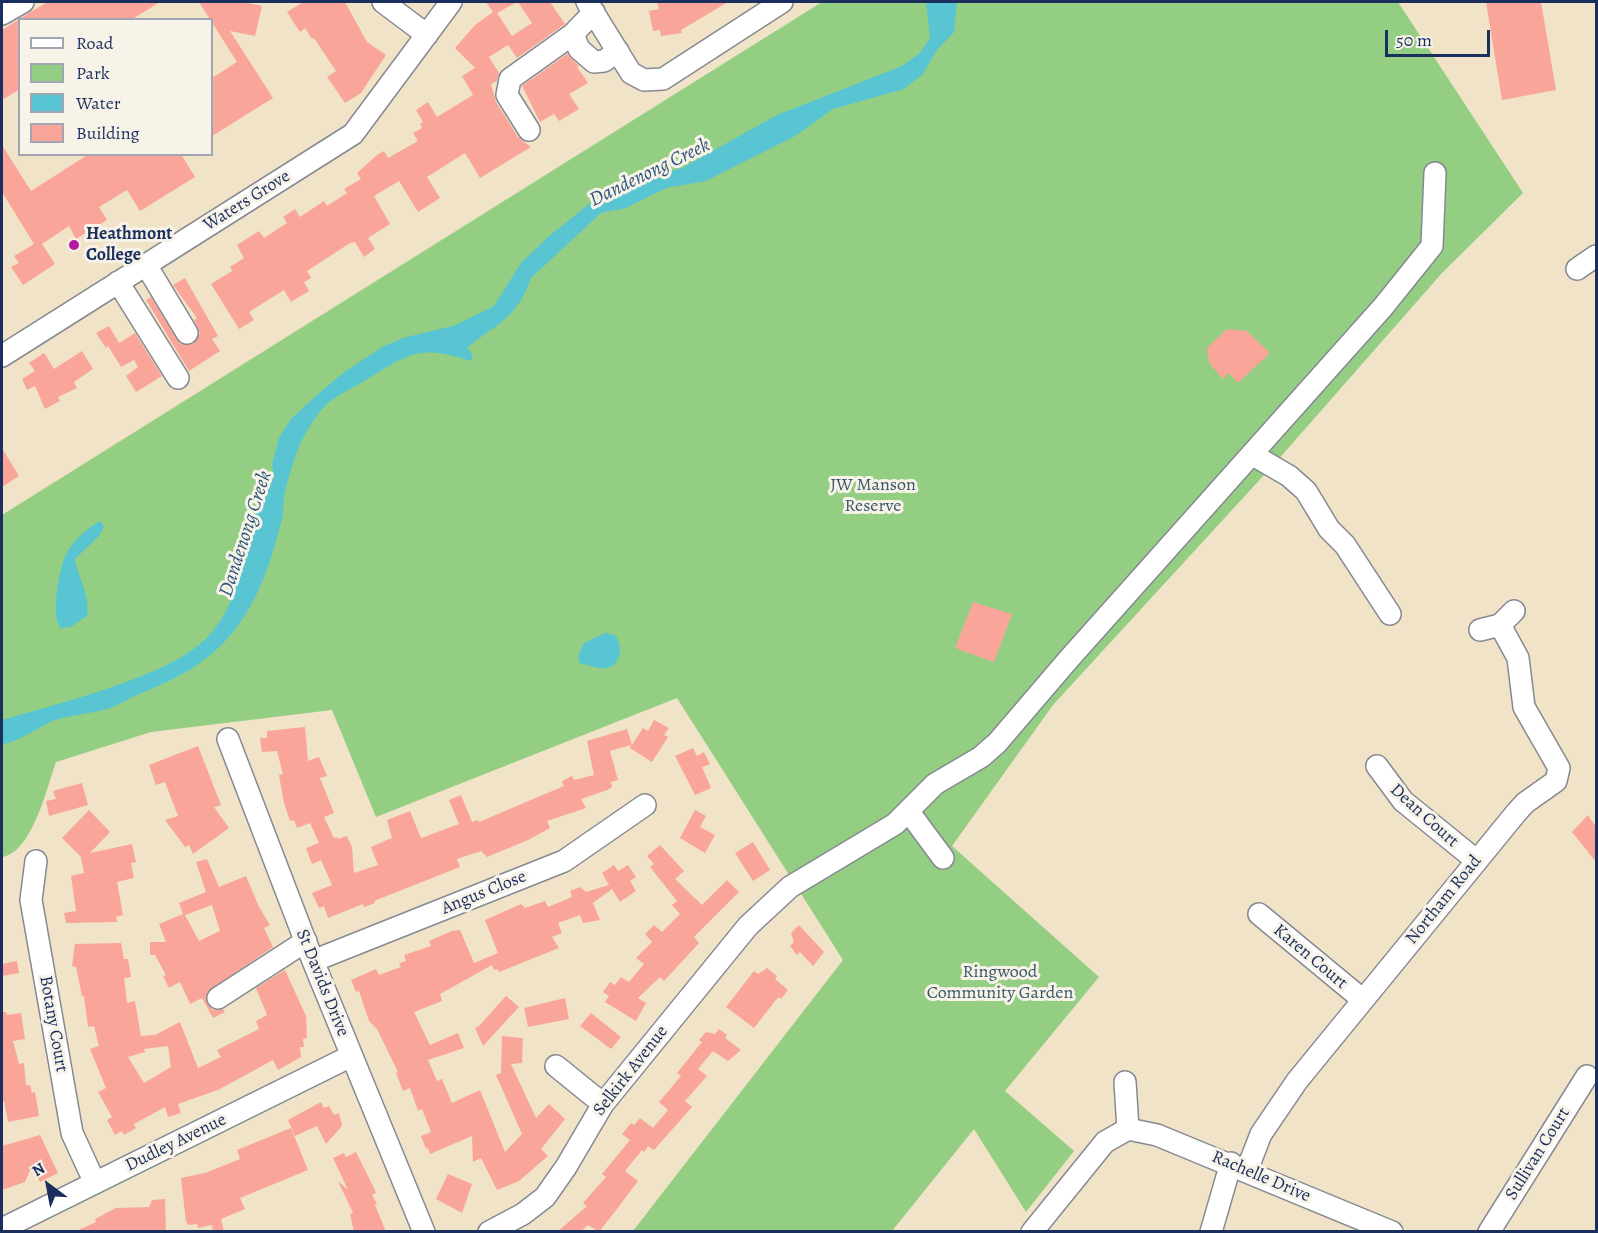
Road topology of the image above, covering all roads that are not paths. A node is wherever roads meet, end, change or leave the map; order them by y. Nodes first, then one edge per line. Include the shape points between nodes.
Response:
1 (23, 2) edge
2 (382, 2) edge
3 (451, 2) edge
4 (782, 2) edge
5 (591, 7) edge
6 (2, 15) edge
7 (573, 34) junction
8 (427, 35) junction
9 (618, 51) junction
10 (530, 130) dead end
11 (1435, 173) dead end
12 (1596, 256) edge
13 (146, 265) junction
14 (1577, 269) dead end
15 (118, 282) junction
16 (187, 333) dead end
17 (2, 356) edge
18 (178, 378) dead end
19 (1253, 455) junction
20 (1390, 614) dead end
21 (1498, 622) dead end
22 (228, 739) dead end
23 (1377, 766) dead end
24 (645, 805) dead end
25 (909, 812) junction
26 (943, 858) dead end
27 (36, 861) dead end
28 (1477, 861) junction
29 (1258, 914) dead end
30 (306, 941) junction
31 (313, 961) junction
32 (218, 998) dead end
33 (1362, 1000) junction
34 (351, 1056) junction
35 (556, 1066) dead end
36 (1587, 1076) dead end
37 (1125, 1082) dead end
38 (603, 1104) junction
39 (1128, 1129) junction
40 (1239, 1167) junction
41 (95, 1183) junction
42 (2, 1229) edge
43 (422, 1230) edge
44 (489, 1232) edge
45 (1032, 1232) edge
46 (1211, 1232) edge
47 (1392, 1232) edge
48 (1489, 1232) edge

1 - 6 street
2 - 8 street
3 - 8 street, Waters Grove
4 - 9 street via 663,79 644,80 631,73
5 - 7 street
5 - 9 street
7 - 9 street via 579,49 594,62 604,61
7 - 10 street via 510,79 507,95
8 - 13 street, Waters Grove via 353,134
11 - 19 street, Selkirk Avenue via 1432,246
12 - 14 street
13 - 15 street, Waters Grove
13 - 16 street
15 - 17 street, Waters Grove
15 - 18 street
19 - 20 street via 1306,491
19 - 25 street, Selkirk Avenue via 997,743 943,777
21 - 28 street, Northam Road via 1518,658 1524,707 1558,762 1559,775 1525,803
22 - 30 street, St Davids Drive
23 - 28 street, Dean Court via 1402,801
24 - 31 street, Angus Close via 564,861
25 - 26 street
25 - 38 street, Selkirk Avenue via 824,868 805,886 772,904 737,938
27 - 41 street, Botany Court via 31,900 72,1133
28 - 33 street, Northam Road
29 - 33 street, Karen Court
30 - 31 street, St Davids Drive
30 - 32 street
31 - 34 street, St Davids Drive
33 - 40 street, Northam Road via 1277,1108
34 - 41 street, Dudley Avenue
34 - 43 street, St Davids Drive
35 - 38 street
36 - 48 street, Sullivan Court
37 - 39 street
38 - 44 street, Selkirk Avenue via 545,1197
39 - 40 street, Rachelle Drive via 1157,1135
39 - 45 street via 1105,1142
40 - 46 street, Northam Road
40 - 47 street, Rachelle Drive
41 - 42 street, Dudley Avenue

